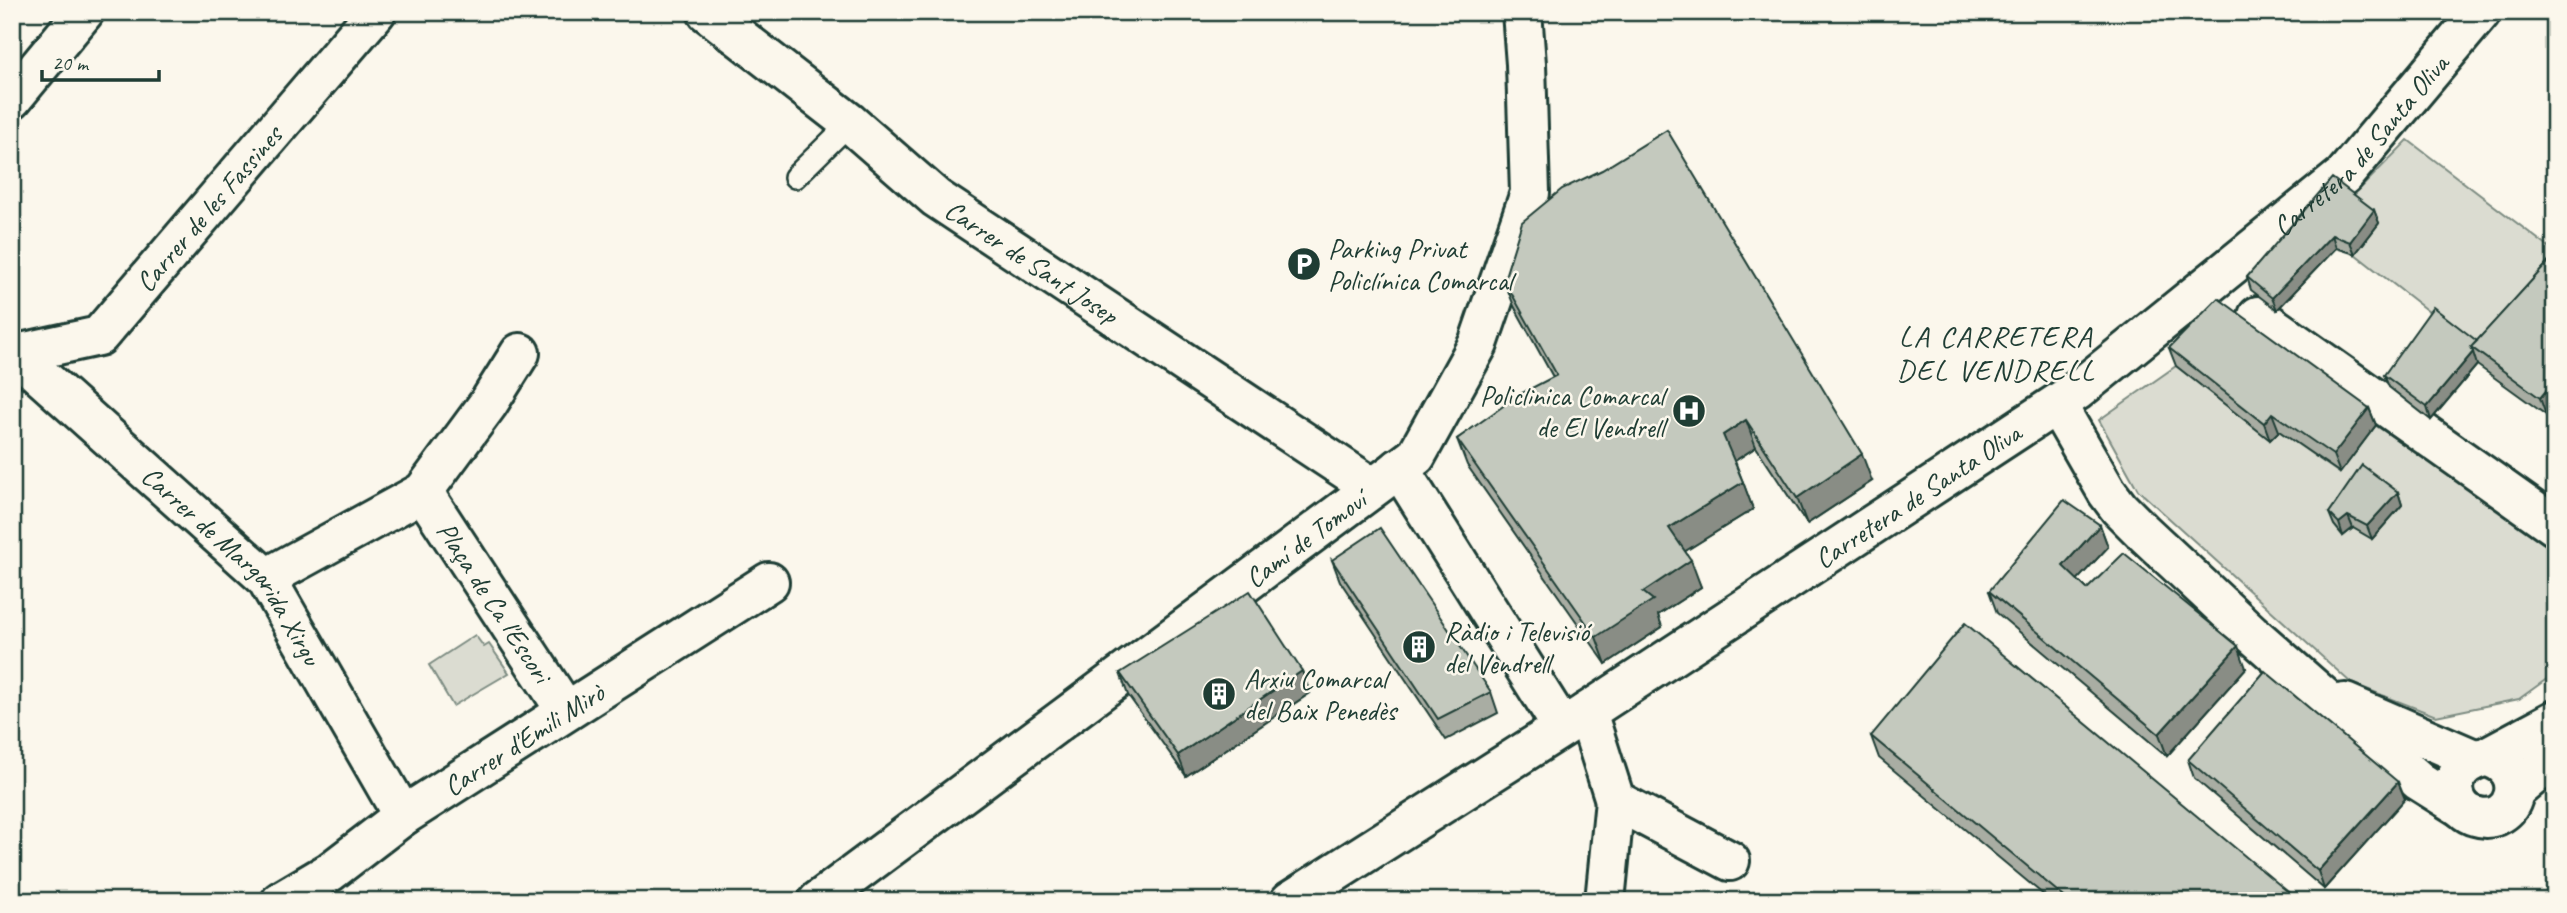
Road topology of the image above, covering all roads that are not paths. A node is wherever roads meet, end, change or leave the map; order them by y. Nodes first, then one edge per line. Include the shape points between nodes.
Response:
1 (84, 12) edge
2 (376, 12) edge
3 (707, 12) edge
4 (1522, 12) edge
5 (2480, 12) edge
6 (12, 99) edge
7 (850, 123) junction
8 (794, 177) dead end
9 (2258, 316) dead end
10 (14, 353) edge
11 (520, 353) dead end
12 (2057, 405) junction
13 (1385, 477) junction
14 (423, 492) junction
15 (2555, 526) edge
16 (266, 578) junction
17 (769, 582) dead end
18 (2311, 687) junction
19 (566, 711) junction
20 (1575, 719) junction
21 (2555, 720) edge
22 (2555, 751) edge
23 (2480, 758) junction
24 (2515, 791) junction
25 (1615, 800) junction
26 (2462, 808) junction
27 (403, 816) junction
28 (1730, 861) dead end
29 (281, 901) edge
30 (818, 901) edge
31 (1290, 901) edge
32 (1605, 901) edge

1 - 6 street
2 - 10 street, Carrer de les Fassines via 99,336
3 - 7 street, Carrer de Sant Josep
4 - 13 street, Camí de Tomoví via 1530,193 1478,344 1416,456
5 - 12 street, Carretera de Santa Oliva via 2344,175
7 - 8 lane
7 - 13 street, Carrer de Sant Josep via 936,198
9 - 15 street
10 - 16 street, Carrer de Margarida Xirgu
11 - 14 street
12 - 18 street via 2119,508
12 - 20 street, Carretera de Santa Oliva
13 - 20 street, Carrer de Sant Josep
13 - 30 street, Camí de Tomoví
14 - 16 street
14 - 19 street, Plaça de Ca l'Escori
16 - 27 street, Carrer de Margarida Xirgu
17 - 19 street, Carrer d'Emili Mirò
18 - 23 street
18 - 26 street via 2419,781
19 - 27 street, Carrer d'Emili Mirò
20 - 25 street, Carrer de Sant Josep
20 - 31 street, Carretera de Santa Oliva
21 - 23 street
22 - 24 street
23 - 24 street via 2496,759 2511,772
23 - 26 street via 2459,771 2455,780
24 - 26 street via 2507,809 2494,817 2477,817
25 - 28 street
25 - 32 street
27 - 29 street, Carrer d'Emili Mirò via 330,872

